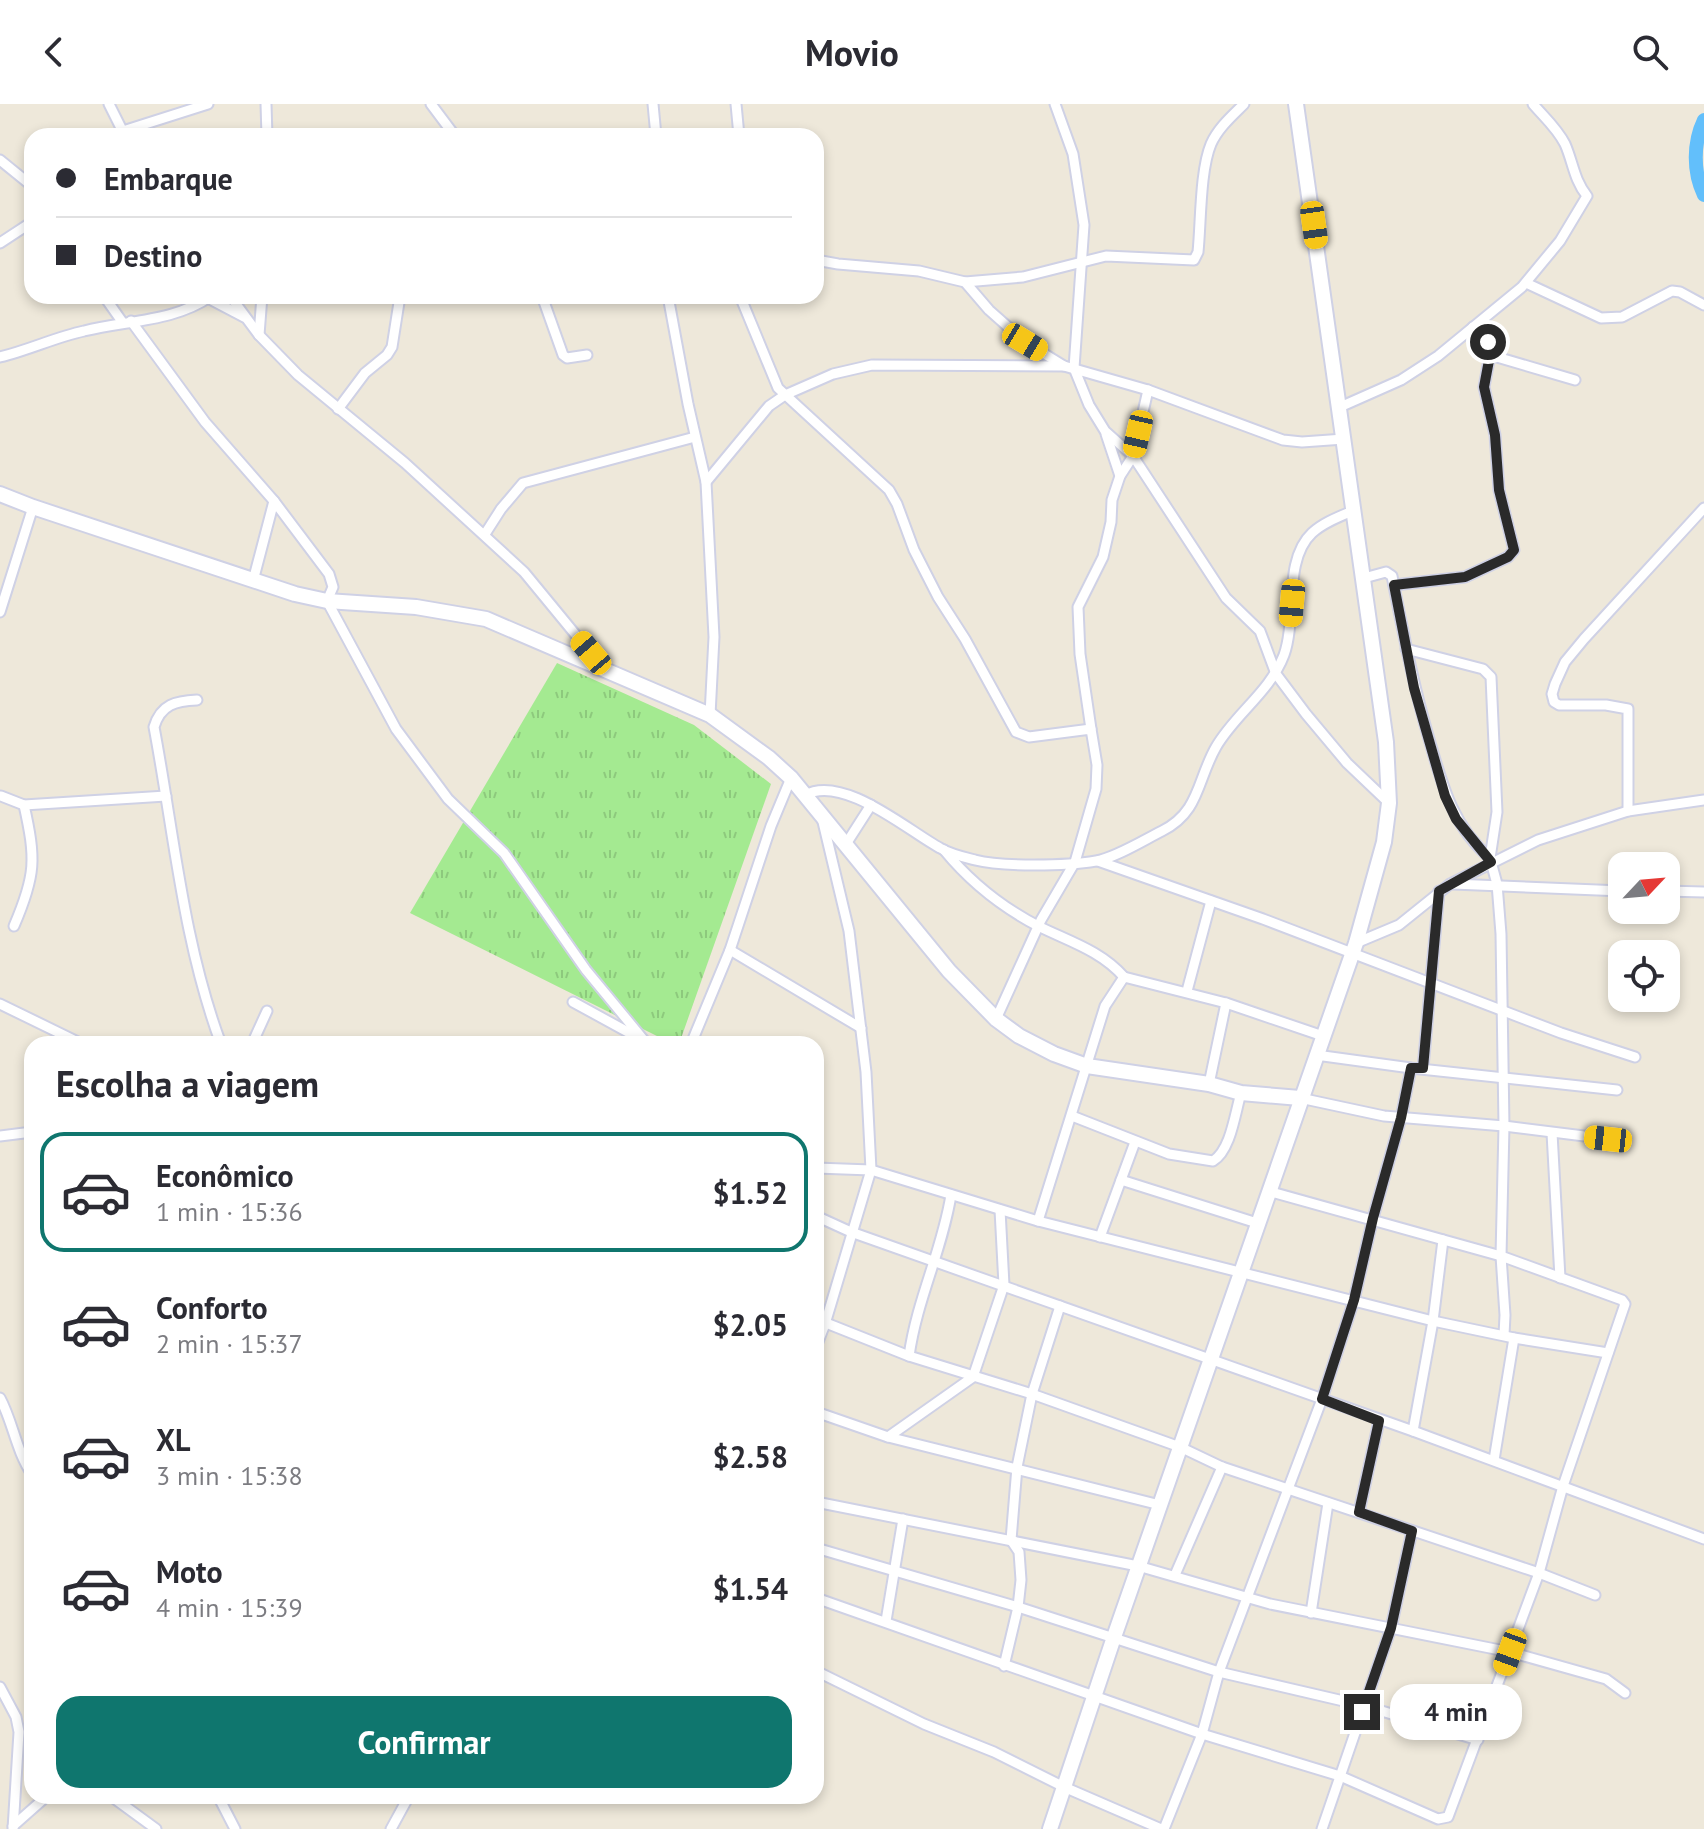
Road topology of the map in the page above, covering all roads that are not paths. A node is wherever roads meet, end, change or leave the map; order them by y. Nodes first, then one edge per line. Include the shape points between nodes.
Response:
1 (109, 104) edge
2 (208, 104) edge
3 (266, 104) edge
4 (431, 104) edge
5 (653, 104) edge
6 (736, 104) edge
7 (1055, 104) edge
8 (1244, 104) edge
9 (1296, 104) edge
10 (1533, 104) edge
11 (121, 128) edge
12 (141, 128) edge
13 (267, 128) edge
14 (449, 128) edge
15 (655, 128) edge
16 (738, 128) edge
17 (0, 160) edge
18 (24, 180) edge
19 (24, 227) edge
20 (0, 243) edge
21 (824, 261) edge
22 (1081, 262) junction
23 (965, 282) junction
24 (1526, 283) junction
25 (111, 304) edge
26 (198, 304) edge
27 (220, 304) edge
28 (236, 304) edge
29 (261, 304) edge
30 (399, 304) edge
31 (545, 304) edge
32 (670, 304) edge
33 (743, 304) edge
34 (1704, 305) edge
35 (247, 319) junction
36 (127, 322) junction
37 (1473, 327) junction
38 (259, 335) junction
39 (587, 355) dead end
40 (1490, 355) junction
41 (0, 357) edge
42 (1069, 367) junction
43 (1575, 380) dead end
44 (1148, 390) junction
45 (785, 395) junction
46 (1340, 407) junction
47 (338, 409) junction
48 (1105, 431) junction
49 (695, 437) junction
50 (1344, 439) junction
51 (1133, 456) junction
52 (1120, 476) junction
53 (706, 482) junction
54 (0, 494) edge
55 (274, 501) junction
56 (33, 507) junction
57 (1704, 508) edge
58 (1355, 510) junction
59 (485, 534) junction
60 (1364, 578) junction
61 (253, 581) junction
62 (1394, 585) junction
63 (327, 601) junction
64 (0, 612) edge
65 (1406, 649) junction
66 (604, 668) junction
67 (1276, 674) junction
68 (197, 700) dead end
69 (710, 715) junction
70 (1091, 729) junction
71 (791, 778) junction
72 (805, 795) junction
73 (1, 796) edge
74 (166, 796) junction
75 (1704, 800) edge
76 (1389, 803) junction
77 (24, 805) junction
78 (871, 805) junction
79 (1628, 811) junction
80 (821, 815) junction
81 (846, 844) junction
82 (944, 850) junction
83 (1490, 860) junction
84 (1098, 861) junction
85 (1075, 862) junction
86 (1450, 884) junction
87 (1497, 884) junction
88 (1608, 890) edge
89 (1439, 891) junction
90 (1680, 891) edge
91 (1704, 892) edge
92 (1211, 901) junction
93 (14, 926) dead end
94 (1039, 926) junction
95 (1354, 948) junction
96 (730, 950) junction
97 (1124, 977) junction
98 (1431, 984) junction
99 (1187, 991) junction
100 (573, 1002) dead end
101 (1226, 1003) junction
102 (0, 1004) edge
103 (1501, 1010) junction
104 (267, 1011) dead end
105 (996, 1019) junction
106 (861, 1028) junction
107 (66, 1036) edge
108 (218, 1036) edge
109 (256, 1036) edge
110 (634, 1036) edge
111 (639, 1036) edge
112 (694, 1036) edge
113 (1323, 1036) junction
114 (1316, 1055) junction
115 (1635, 1057) dead end
116 (1087, 1066) junction
117 (1411, 1068) junction
118 (1423, 1068) junction
119 (1502, 1076) junction
120 (1209, 1084) junction
121 (1617, 1090) dead end
122 (1241, 1093) junction
123 (1300, 1098) junction
124 (1072, 1116) junction
125 (1401, 1118) junction
126 (1504, 1126) junction
127 (24, 1133) edge
128 (1552, 1133) junction
129 (0, 1136) edge
130 (1608, 1139) dead end
131 (1135, 1142) junction
132 (824, 1168) edge
133 (871, 1170) junction
134 (1121, 1180) junction
135 (1268, 1191) junction
136 (951, 1195) junction
137 (1000, 1210) junction
138 (1373, 1218) junction
139 (824, 1220) edge
140 (1038, 1221) junction
141 (1257, 1223) junction
142 (851, 1232) junction
143 (1100, 1237) junction
144 (1443, 1240) junction
145 (1501, 1256) junction
146 (935, 1260) junction
147 (1240, 1271) junction
148 (1560, 1278) junction
149 (1004, 1285) junction
150 (1354, 1300) junction
151 (1060, 1306) junction
152 (824, 1312) edge
153 (1433, 1321) junction
154 (824, 1322) edge
155 (1509, 1336) junction
156 (1608, 1353) junction
157 (909, 1356) junction
158 (1211, 1360) junction
159 (973, 1377) junction
160 (1032, 1394) junction
161 (0, 1398) edge
162 (1322, 1399) junction
163 (824, 1415) edge
164 (1379, 1421) junction
165 (1413, 1431) junction
166 (888, 1437) junction
167 (1180, 1447) junction
168 (24, 1460) edge
169 (1494, 1460) junction
170 (1017, 1467) junction
171 (1222, 1467) junction
172 (1563, 1486) junction
173 (1289, 1490) junction
174 (1328, 1503) junction
175 (824, 1504) edge
176 (1160, 1505) junction
177 (1359, 1512) junction
178 (903, 1519) junction
179 (1412, 1531) junction
180 (1704, 1539) edge
181 (1011, 1540) junction
182 (824, 1550) edge
183 (1138, 1566) junction
184 (895, 1572) junction
185 (1539, 1573) junction
186 (1175, 1575) junction
187 (1595, 1595) dead end
188 (1247, 1597) junction
189 (824, 1601) edge
190 (1018, 1607) junction
191 (1311, 1613) junction
192 (886, 1621) junction
193 (1391, 1628) junction
194 (1114, 1637) junction
195 (1510, 1652) junction
196 (1004, 1666) junction
197 (1219, 1672) junction
198 (824, 1675) edge
199 (0, 1687) edge
200 (1625, 1693) dead end
201 (1093, 1696) junction
202 (1365, 1706) junction
203 (1202, 1734) junction
204 (1478, 1740) junction
205 (1340, 1776) junction
206 (1064, 1787) junction
207 (38, 1804) edge
208 (122, 1804) edge
209 (222, 1804) edge
210 (405, 1804) edge
211 (13, 1827) edge
212 (156, 1829) edge
213 (235, 1829) edge
214 (391, 1829) edge
215 (1050, 1829) edge
216 (1162, 1829) edge
217 (1322, 1829) edge

1 - 11 street
2 - 12 street
3 - 13 street
4 - 14 street
5 - 15 street
6 - 16 street
7 - 22 street via 1080,190
8 - 22 street via 1210,146 1196,259 1106,256
9 - 46 street
10 - 24 street via 1558,131 1587,198
17 - 18 street
19 - 20 street
21 - 23 street via 919,271
22 - 23 street via 1023,277
22 - 42 street
23 - 42 street via 1025,342
24 - 34 street via 1601,318 1622,317 1672,291
24 - 37 street
25 - 36 street
26 - 36 street via 171,316
27 - 35 street
28 - 35 street
29 - 38 street
30 - 47 street via 392,347
31 - 39 street via 563,355
32 - 49 street
33 - 45 street
35 - 38 street
36 - 41 street
36 - 55 street
37 - 40 street via 1485,336
37 - 46 street via 1401,380
38 - 47 street
40 - 43 street
40 - 62 street via 1484,387 1513,552 1465,577
42 - 44 street
42 - 45 street via 872,365 833,374
42 - 48 street
44 - 50 street via 1283,440
44 - 51 street
45 - 53 street via 751,425
45 - 70 street via 889,490 938,597 1016,732 1029,737
46 - 50 street
47 - 59 street
48 - 51 street
48 - 52 street
49 - 53 street
49 - 59 street via 523,483
50 - 58 street
51 - 52 street
51 - 67 street via 1226,598 1260,631
52 - 70 street via 1103,557 1078,607
53 - 69 street via 714,637
54 - 56 street
55 - 61 street
55 - 63 street via 329,574 333,587
56 - 61 street
56 - 64 street
57 - 79 street via 1565,662 1552,694 1559,705 1628,709
58 - 60 street
58 - 67 street via 1319,527 1301,549 1285,653
59 - 66 street
60 - 62 street via 1389,572
60 - 76 street
61 - 63 street
62 - 65 street
63 - 66 street via 486,619
63 - 111 street via 396,729 448,799 504,853
65 - 83 street via 1445,796 1456,819
65 - 83 street via 1483,669 1491,677 1497,812
66 - 69 street
67 - 76 street via 1347,763
67 - 84 street via 1216,746 1181,820
68 - 74 street via 168,705 156,720
69 - 71 street
70 - 85 street via 1096,789
71 - 72 street
71 - 96 street
72 - 78 street via 830,789
72 - 80 street
73 - 77 street
74 - 77 street
74 - 108 street via 191,940
75 - 79 street
76 - 95 street via 1384,842
77 - 93 street via 33,872
78 - 81 street
78 - 82 street
79 - 83 street
80 - 81 street
80 - 106 street via 847,917
81 - 105 street via 949,971
82 - 85 street via 989,863
82 - 94 street via 980,888
83 - 86 street
83 - 87 street
84 - 85 street
84 - 92 street
85 - 94 street
86 - 87 street
86 - 89 street
87 - 88 street
87 - 103 street
89 - 95 street via 1399,925
89 - 98 street
90 - 91 street
92 - 95 street
92 - 99 street
94 - 97 street via 1098,954
94 - 105 street
95 - 98 street
95 - 113 street
96 - 106 street
96 - 112 street
97 - 99 street
97 - 116 street via 1105,1006
98 - 103 street
98 - 118 street
99 - 101 street
100 - 110 street
101 - 113 street
101 - 120 street
102 - 107 street
103 - 115 street
103 - 119 street
104 - 109 street
105 - 116 street via 1030,1043
106 - 133 street
113 - 114 street
114 - 117 street
114 - 123 street
116 - 120 street
116 - 124 street
117 - 118 street
117 - 125 street
118 - 119 street
119 - 121 street
119 - 126 street
120 - 122 street
122 - 123 street
122 - 131 street via 1226,1143 1213,1161
123 - 125 street
123 - 135 street
124 - 131 street
124 - 140 street
125 - 126 street
125 - 138 street
126 - 128 street
126 - 145 street
127 - 129 street
128 - 130 street
128 - 148 street
131 - 134 street
132 - 133 street
133 - 136 street
133 - 142 street
134 - 141 street
134 - 143 street
135 - 138 street
135 - 141 street
136 - 137 street
136 - 146 street
137 - 140 street
137 - 149 street
138 - 144 street
138 - 150 street
139 - 142 street
140 - 143 street
141 - 147 street
142 - 146 street
142 - 152 street
143 - 147 street
144 - 145 street
144 - 153 street
145 - 148 street
145 - 155 street
146 - 149 street
146 - 157 street via 913,1322
147 - 150 street
147 - 158 street
148 - 156 street via 1624,1302
149 - 151 street
149 - 159 street
150 - 153 street
150 - 162 street
151 - 158 street
151 - 160 street
153 - 155 street
153 - 165 street
154 - 157 street
155 - 156 street
155 - 169 street
156 - 172 street
157 - 159 street
158 - 162 street
158 - 167 street
159 - 160 street
159 - 166 street
160 - 167 street
160 - 170 street
161 - 168 street
162 - 164 street
162 - 173 street
163 - 166 street
164 - 165 street
164 - 177 street
165 - 169 street
166 - 170 street
167 - 171 street
167 - 176 street
169 - 172 street
170 - 176 street
170 - 181 street
171 - 173 street
171 - 186 street
172 - 180 street
172 - 185 street
173 - 174 street
173 - 188 street
174 - 177 street
174 - 191 street
175 - 178 street
176 - 183 street
177 - 179 street
178 - 181 street
178 - 184 street
179 - 185 street
179 - 193 street
181 - 183 street
181 - 190 street via 1022,1562
182 - 184 street
183 - 186 street
183 - 194 street
184 - 190 street
184 - 192 street
185 - 187 street
185 - 195 street
186 - 188 street
188 - 191 street
188 - 197 street
189 - 192 street
190 - 194 street
190 - 196 street
191 - 193 street
192 - 196 street
193 - 195 street
193 - 202 street
194 - 197 street
194 - 201 street
195 - 200 street via 1606,1679
195 - 204 street
196 - 201 street
197 - 202 street
197 - 203 street
198 - 206 street
199 - 211 street via 19,1732
201 - 203 street
201 - 206 street
202 - 204 street
202 - 205 street
203 - 205 street
203 - 216 street
204 - 205 street via 1445,1818
205 - 217 street
206 - 215 street
206 - 216 street
207 - 211 street
208 - 212 street
209 - 213 street
210 - 214 street

